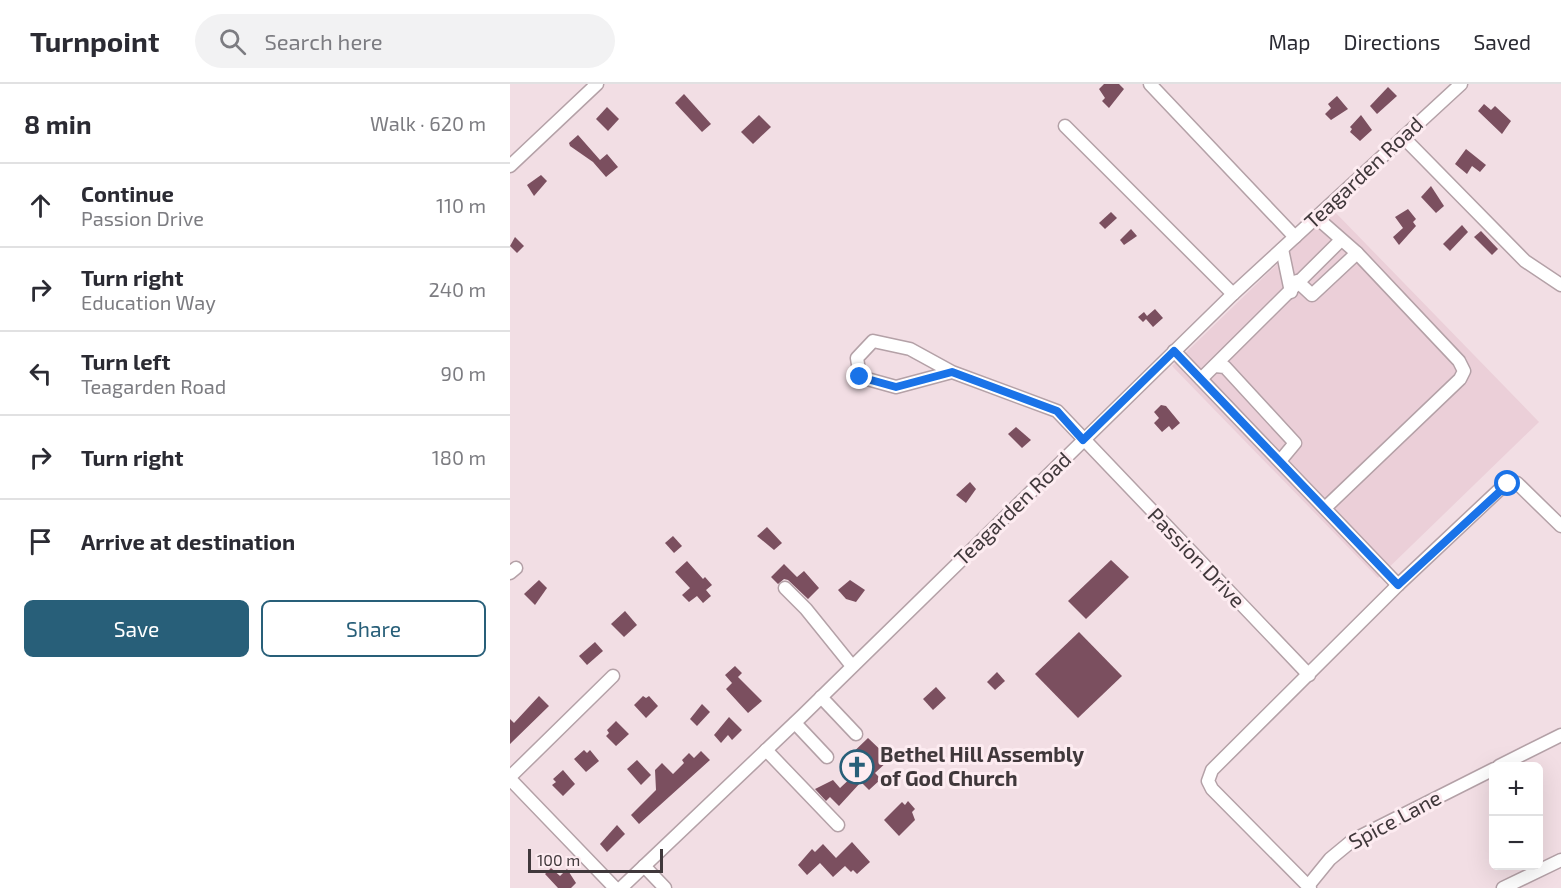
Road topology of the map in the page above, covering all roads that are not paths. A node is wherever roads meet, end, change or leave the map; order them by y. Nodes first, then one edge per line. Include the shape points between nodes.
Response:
1 (597, 84) edge
2 (1150, 84) edge
3 (1461, 84) edge
4 (1065, 126) dead end
5 (1403, 137) junction
6 (510, 166) edge
7 (1316, 217) junction
8 (1295, 237) junction
9 (1341, 240) junction
10 (1282, 249) junction
11 (1357, 253) junction
12 (1561, 285) edge
13 (1294, 287) junction
14 (1233, 294) junction
15 (1174, 351) junction
16 (1215, 366) junction
17 (952, 372) junction
18 (1201, 379) junction
19 (1083, 440) junction
20 (1280, 461) junction
21 (1325, 508) junction
22 (1561, 526) edge
23 (1398, 585) junction
24 (784, 588) dead end
25 (852, 666) junction
26 (1309, 675) junction
27 (613, 676) dead end
28 (821, 697) junction
29 (795, 723) junction
30 (856, 734) dead end
31 (1561, 735) edge
32 (766, 750) junction
33 (826, 757) dead end
34 (1507, 762) edge
35 (1489, 772) edge
36 (510, 778) edge
37 (837, 825) dead end
38 (1561, 860) edge
39 (644, 866) junction
40 (1309, 887) edge
41 (615, 888) edge
42 (621, 888) edge
43 (665, 888) edge
44 (1503, 888) edge

1 - 6 street
2 - 8 street
3 - 5 street, Teagarden Road
4 - 14 street
5 - 7 street, Teagarden Road
5 - 12 street via 1525,261
7 - 8 street, Teagarden Road
7 - 9 street
8 - 10 street, Teagarden Road
9 - 11 street
9 - 13 street
10 - 13 street
10 - 14 street, Teagarden Road
11 - 13 street via 1312,295
11 - 21 street via 1459,361 1464,371
13 - 16 street
14 - 15 street, Teagarden Road
15 - 18 street
15 - 19 street, Teagarden Road
16 - 18 street
16 - 20 street via 1225,368 1295,443
17 - 17 street, Passion Drive via 910,349 873,341 858,358 860,377 896,387
17 - 19 street, Passion Drive via 1057,411
18 - 20 street
19 - 25 street, Teagarden Road
19 - 26 street, Passion Drive
20 - 21 street
21 - 23 street
22 - 23 street via 1517,483 1508,484
23 - 26 street
24 - 25 street
25 - 28 street, Teagarden Road
26 - 40 street via 1212,770 1208,781
27 - 36 street
28 - 29 street, Teagarden Road
28 - 30 street
29 - 32 street, Teagarden Road
29 - 33 street
31 - 34 street
32 - 37 street
32 - 39 street, Teagarden Road
35 - 40 street, Spice Lane via 1353,840 1330,859
36 - 41 street
38 - 44 street
39 - 42 street, Teagarden Road
39 - 43 street

